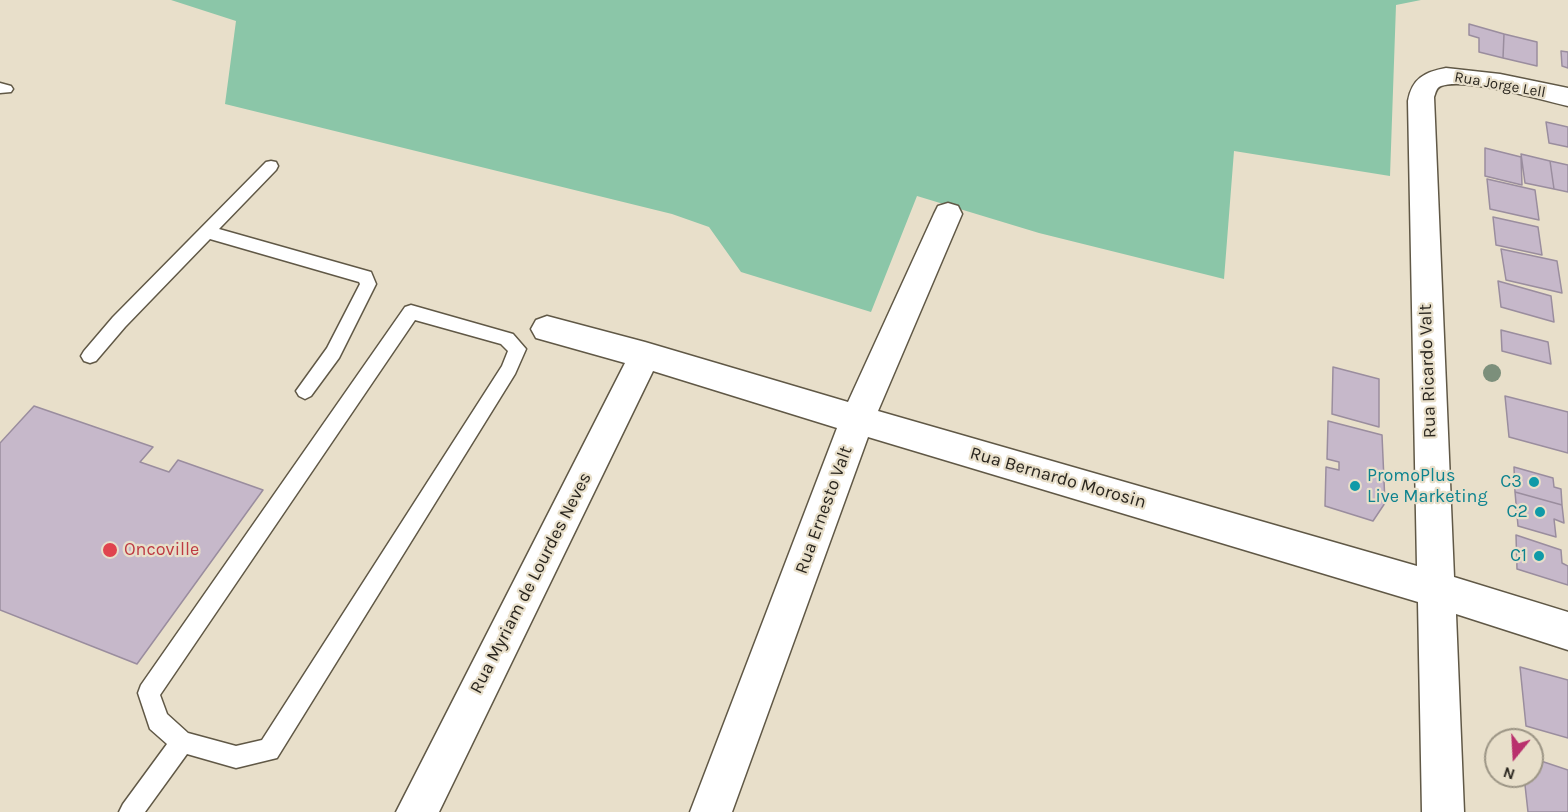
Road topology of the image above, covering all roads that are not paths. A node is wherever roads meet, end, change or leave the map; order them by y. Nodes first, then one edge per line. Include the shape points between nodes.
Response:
1 (1433, 79) joint
2 (1568, 97) edge
3 (271, 166) dead end
4 (948, 214) dead end
5 (207, 232) junction
6 (547, 329) dead end
7 (645, 355) junction
8 (90, 356) dead end
9 (305, 391) dead end
10 (857, 420) junction
11 (1435, 588) junction
12 (1568, 630) edge
13 (182, 742) junction
14 (130, 812) edge
15 (417, 812) edge
16 (711, 812) edge
17 (1443, 812) edge

1 - 2 street, Rua Jorge Lell via 1472,78
1 - 11 street, Rua Ricardo Valt via 1426,84 1420,101
3 - 5 lane
4 - 10 street, Rua Ernesto Valt
5 - 8 lane
5 - 9 lane via 365,277 368,284 342,337
6 - 7 street, Rua Bernardo Morosin
7 - 10 street, Rua Bernardo Morosin
7 - 15 street, Rua Myriam de Lourdes Neves
10 - 11 street, Rua Bernardo Morosin
10 - 16 street, Rua Ernesto Valt
11 - 12 street, Rua Bernardo Morosin
11 - 17 street, Rua Ricardo Valt
13 - 13 lane via 236,757 269,750 508,369 517,348 507,339 411,312 149,693 158,721
13 - 14 lane

